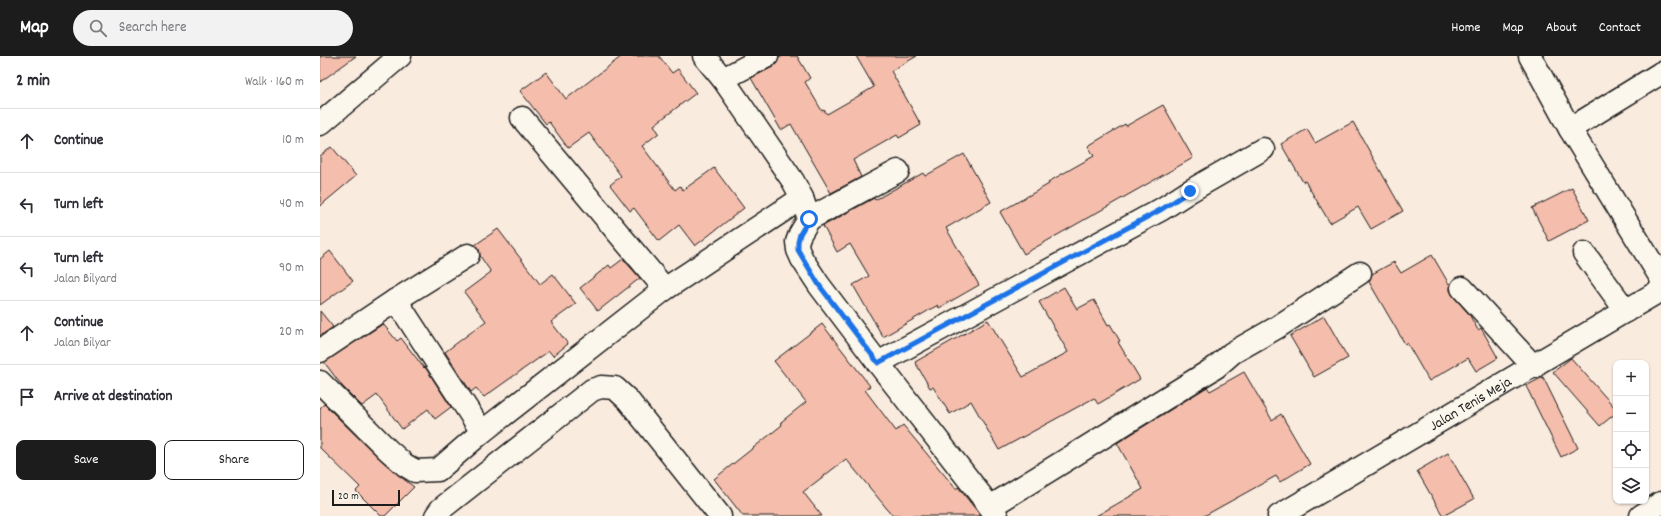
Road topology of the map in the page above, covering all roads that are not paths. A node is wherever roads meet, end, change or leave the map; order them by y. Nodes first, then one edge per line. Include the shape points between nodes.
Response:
1 (400, 56) edge
2 (704, 56) edge
3 (767, 56) edge
4 (1530, 56) edge
5 (1661, 73) edge
6 (723, 79) junction
7 (522, 118) dead end
8 (320, 124) edge
9 (1570, 129) junction
10 (1263, 149) dead end
11 (898, 171) dead end
12 (802, 198) junction
13 (809, 219) junction
14 (1584, 253) dead end
15 (468, 255) dead end
16 (1360, 273) dead end
17 (1661, 278) edge
18 (1462, 288) dead end
19 (665, 289) junction
20 (1661, 290) edge
21 (396, 300) junction
22 (1626, 311) junction
23 (320, 351) edge
24 (878, 363) junction
25 (1534, 367) junction
26 (322, 386) edge
27 (482, 432) junction
28 (1661, 503) edge
29 (994, 511) edge
30 (436, 516) edge
31 (720, 516) edge
32 (1280, 516) edge
33 (1641, 516) edge

1 - 8 street
2 - 6 street
3 - 6 street
4 - 9 street
5 - 9 street
6 - 12 street
7 - 19 street
9 - 17 street
10 - 24 street via 1162,209
11 - 13 street
12 - 13 street
12 - 19 street
13 - 24 street via 800,234 798,250 819,285
14 - 22 street
15 - 21 street
16 - 29 street
18 - 25 street
19 - 27 street
20 - 22 street, Jalan Tenis Meja
21 - 23 street
21 - 27 street
22 - 25 street, Jalan Tenis Meja
24 - 29 street
25 - 32 street, Jalan Tenis Meja
26 - 27 street via 388,450 416,471 438,470
28 - 33 street
30 - 31 street via 441,509 565,411 592,390 601,387 615,388 628,400

